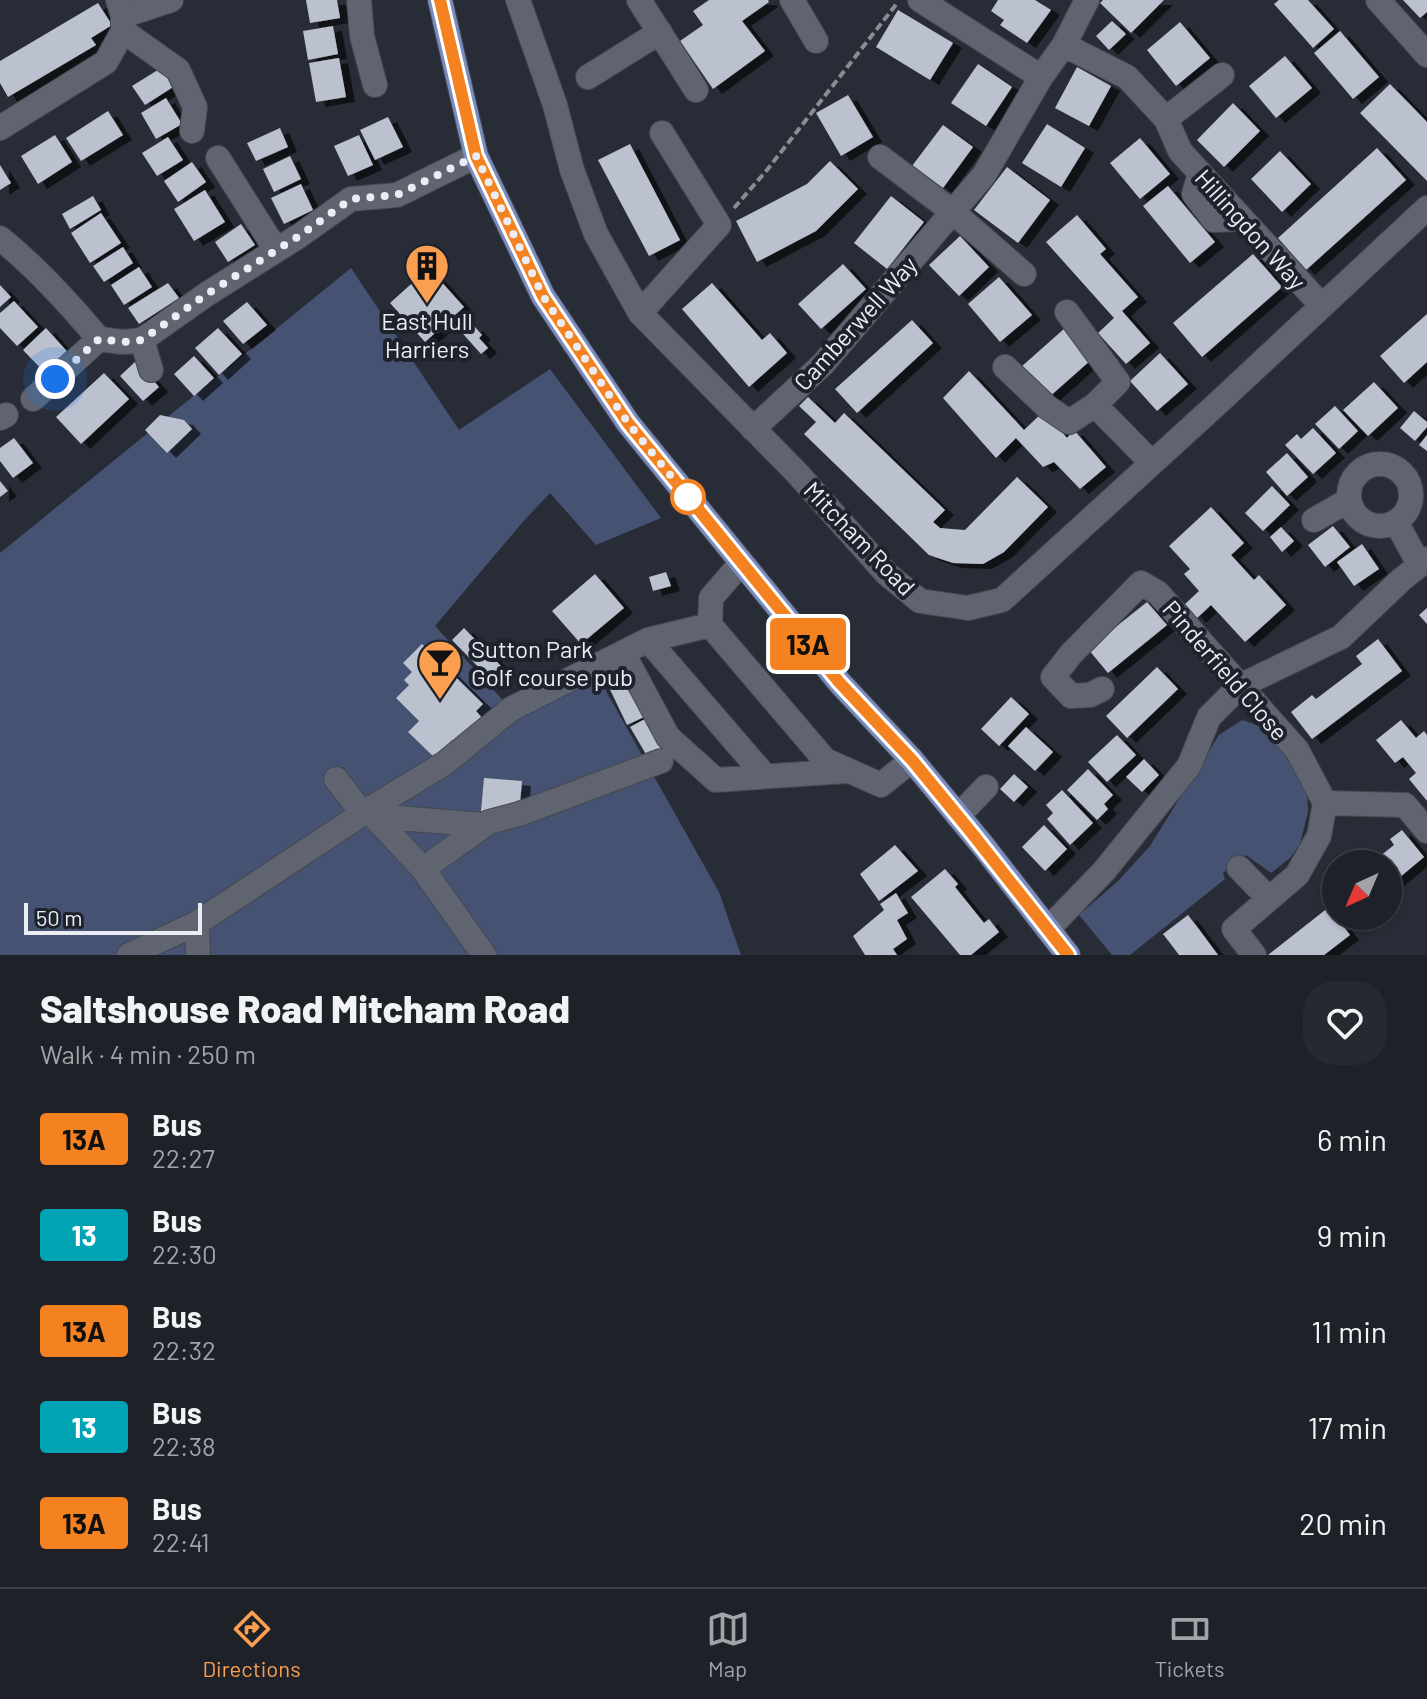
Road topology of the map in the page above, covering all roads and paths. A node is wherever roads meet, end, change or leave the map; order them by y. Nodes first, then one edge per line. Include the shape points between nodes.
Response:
1 (171, 0) edge
2 (359, 0) edge
3 (440, 0) edge
4 (518, 0) edge
5 (639, 0) edge
6 (792, 0) edge
7 (900, 0) edge
8 (920, 0) edge
9 (1087, 0) edge
10 (1378, 0) edge
11 (121, 16) edge
12 (660, 32) junction
13 (816, 41) dead end
14 (1064, 45) junction
15 (1427, 55) edge
16 (1222, 75) dead end
17 (588, 77) dead end
18 (1041, 77) junction
19 (375, 85) dead end
20 (696, 90) dead end
21 (1166, 119) junction
22 (0, 128) edge
23 (192, 131) dead end
24 (662, 133) dead end
25 (476, 156) junction
26 (880, 157) dead end
27 (218, 158) dead end
28 (1427, 208) edge
29 (953, 212) junction
30 (719, 225) junction
31 (0, 238) edge
32 (276, 250) junction
33 (1012, 272) dead end
34 (1322, 306) junction
35 (1067, 312) dead end
36 (640, 313) junction
37 (99, 339) junction
38 (142, 340) junction
39 (1005, 367) dead end
40 (151, 370) dead end
41 (33, 399) dead end
42 (1095, 405) junction
43 (753, 429) junction
44 (1151, 462) junction
45 (1349, 500) junction
46 (1314, 520) dead end
47 (1396, 522) junction
48 (1423, 562) edge
49 (741, 563) junction
50 (710, 625) junction
51 (648, 640) junction
52 (623, 653) junction
53 (1240, 686) junction
54 (1102, 689) dead end
55 (912, 760) junction
56 (661, 761) dead end
57 (850, 771) junction
58 (765, 776) junction
59 (336, 779) dead end
60 (986, 787) dead end
61 (1325, 803) junction
62 (368, 813) junction
63 (958, 816) junction
64 (484, 825) junction
65 (1427, 831) edge
66 (1239, 868) dead end
67 (423, 869) junction
68 (1269, 899) junction
69 (197, 923) junction
70 (1048, 929) junction
71 (129, 955) edge
72 (198, 955) edge
73 (484, 955) edge
74 (1068, 955) edge
75 (1254, 955) edge

1 - 11 street
2 - 19 street
3 - 25 main road
4 - 36 street, Mitcham Road via 596,234
5 - 12 street
6 - 13 street
7 - 30 path
8 - 18 street
9 - 14 street, Camberwell Way
10 - 15 street
11 - 22 street via 106,62
11 - 23 street via 178,70 195,107
12 - 17 street
12 - 20 street
14 - 18 street, Camberwell Way
14 - 21 street via 1127,77
16 - 21 street
18 - 29 street, Camberwell Way via 984,175
21 - 34 street, Hillingdon Way via 1180,151
24 - 30 street
25 - 32 street via 397,195 351,199
25 - 49 main road via 543,296 628,423
26 - 29 street
27 - 32 street
28 - 34 street, Mitcham Road
29 - 33 street
29 - 43 street, Camberwell Way via 823,364
30 - 36 street
31 - 37 street via 57,290
32 - 38 street
34 - 44 street, Mitcham Road
35 - 42 street via 1118,382
36 - 43 street, Mitcham Road
37 - 38 street
37 - 41 street
38 - 40 street
39 - 42 street via 1069,422
42 - 44 street
43 - 44 street, Mitcham Road via 887,574 920,601 968,608 1002,600
45 - 46 street
45 - 47 street via 1367,523
45 - 47 street via 1358,472 1376,463 1397,468 1411,485 1412,496
47 - 48 street
48 - 53 street via 1341,637
49 - 50 street via 711,598
49 - 55 main road
50 - 51 street
50 - 57 street via 825,760
51 - 52 street
51 - 58 street
52 - 58 street via 668,737 716,780
52 - 62 street via 511,709 445,763
53 - 54 street, Pinderfield Close via 1158,593 1141,583 1053,677 1071,696
53 - 61 street, Pinderfield Close via 1297,750
53 - 70 street via 1209,717 1189,766 1104,871
55 - 57 street via 881,785
55 - 63 main road
56 - 64 street
57 - 58 street
59 - 62 street
60 - 63 street
61 - 65 street via 1405,805
61 - 68 street via 1319,836 1297,875
62 - 64 street
62 - 67 street
62 - 69 street
63 - 70 main road
64 - 67 street
66 - 68 street
67 - 73 street
68 - 75 street via 1234,929
69 - 71 street
69 - 72 street
70 - 74 main road

